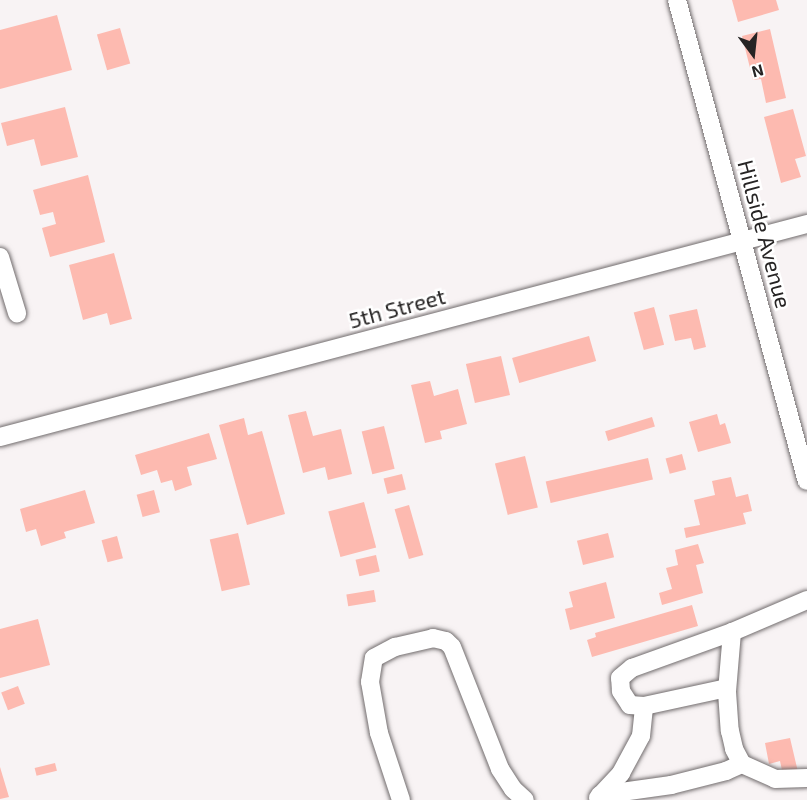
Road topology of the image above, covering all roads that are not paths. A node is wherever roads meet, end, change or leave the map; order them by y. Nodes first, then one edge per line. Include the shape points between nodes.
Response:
1 (677, 0) edge
2 (807, 224) edge
3 (742, 242) junction
4 (0, 257) edge
5 (17, 313) dead end
6 (0, 437) edge
7 (807, 482) edge
8 (807, 600) edge
9 (732, 632) junction
10 (728, 688) junction
11 (644, 706) junction
12 (742, 764) junction
13 (807, 778) edge
14 (598, 798) edge
15 (401, 800) edge
16 (525, 800) edge

1 - 3 street, Hillside Avenue
2 - 3 street, 5th Street
3 - 6 street, 5th Street
3 - 7 street, Hillside Avenue
4 - 5 street
8 - 9 street
9 - 10 street
9 - 11 street via 633,668 620,678 621,691 630,705
10 - 11 street
10 - 12 street via 727,718
11 - 14 street via 641,736 621,773
12 - 13 street via 775,779
12 - 14 street via 671,784
15 - 16 street via 379,733 370,682 374,658 395,647 433,638 446,640 452,647 500,769

